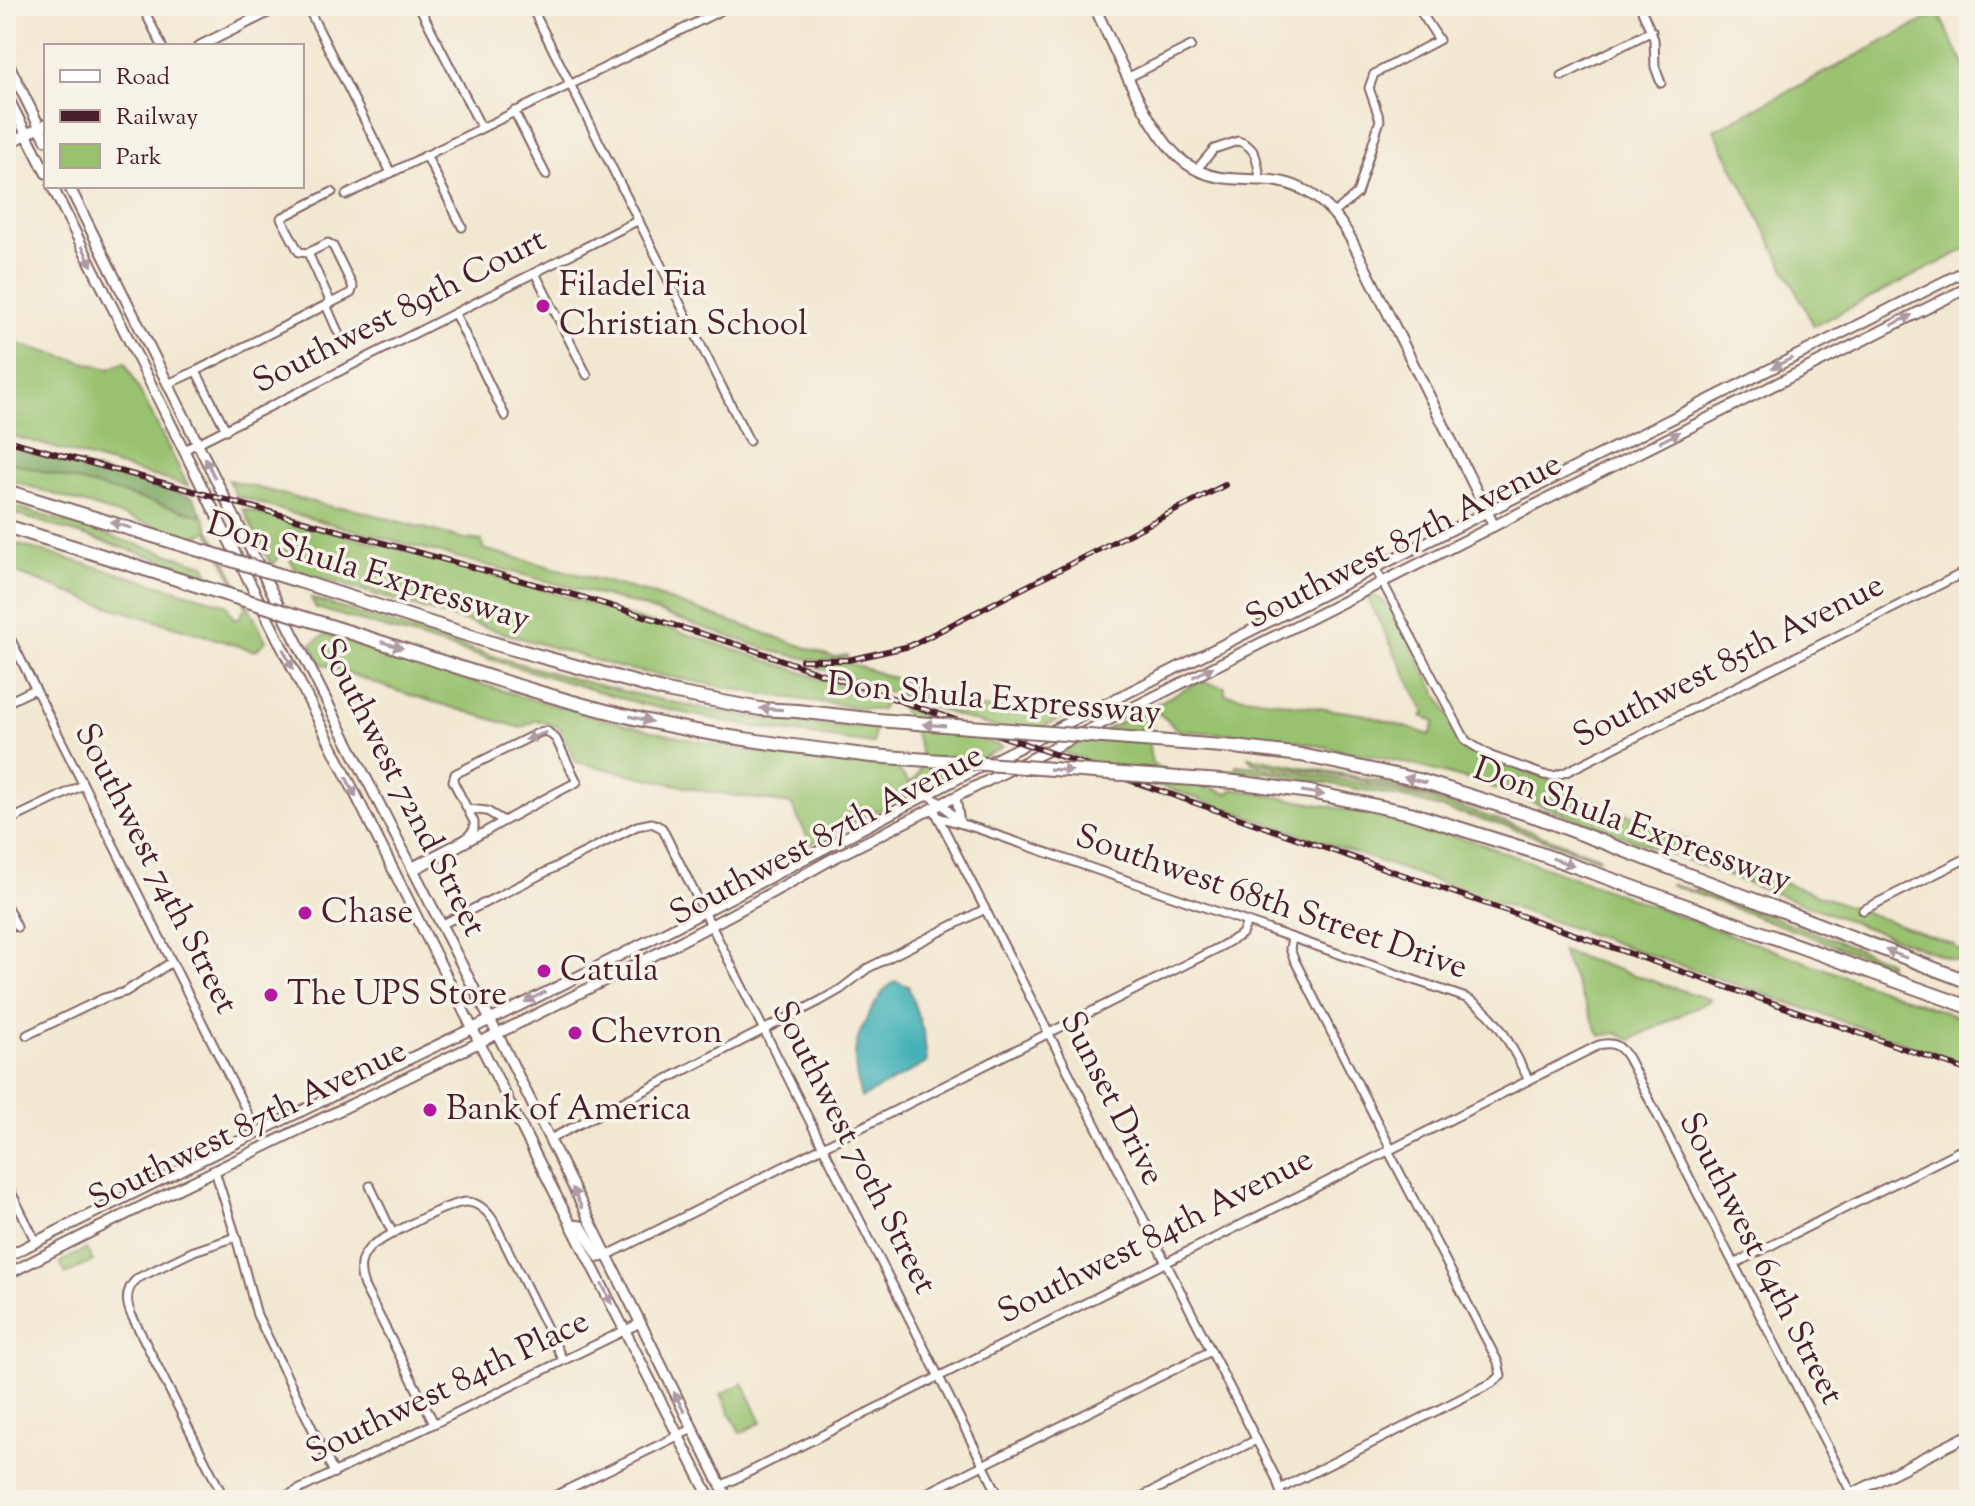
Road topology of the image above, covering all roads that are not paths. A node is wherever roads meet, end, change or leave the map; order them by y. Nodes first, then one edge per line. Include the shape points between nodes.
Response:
1 (142, 6) edge
2 (249, 6) edge
3 (280, 6) edge
4 (307, 6) edge
5 (419, 6) edge
6 (531, 6) edge
7 (730, 6) edge
8 (1094, 6) edge
9 (1417, 6) edge
10 (1640, 6) edge
11 (255, 19) junction
12 (1652, 31) junction
13 (161, 44) edge
14 (205, 44) edge
15 (1191, 46) dead end
16 (6, 59) edge
17 (1562, 76) dead end
18 (1129, 77) junction
19 (1661, 83) dead end
20 (571, 85) junction
21 (6, 94) edge
22 (514, 111) junction
23 (43, 126) edge
24 (481, 127) junction
25 (27, 135) junction
26 (6, 145) edge
27 (426, 155) junction
28 (44, 169) edge
29 (1196, 170) junction
30 (391, 173) junction
31 (546, 175) dead end
32 (1260, 180) junction
33 (53, 188) edge
34 (70, 188) edge
35 (332, 192) dead end
36 (346, 195) dead end
37 (1334, 213) junction
38 (639, 220) junction
39 (462, 227) dead end
40 (308, 253) junction
41 (1969, 269) edge
42 (535, 273) junction
43 (1969, 287) edge
44 (1927, 290) junction
45 (129, 304) junction
46 (329, 304) junction
47 (1934, 304) junction
48 (115, 311) junction
49 (455, 314) junction
50 (1850, 329) junction
51 (338, 332) dead end
52 (1857, 343) junction
53 (1815, 346) junction
54 (1822, 361) junction
55 (157, 362) junction
56 (144, 368) junction
57 (196, 371) junction
58 (587, 375) dead end
59 (1745, 381) junction
60 (168, 384) junction
61 (1752, 396) junction
62 (505, 416) dead end
63 (226, 430) junction
64 (749, 441) dead end
65 (197, 443) junction
66 (1620, 444) junction
67 (184, 450) junction
68 (1627, 459) junction
69 (6, 491) edge
70 (1518, 495) junction
71 (1525, 510) junction
72 (1487, 511) junction
73 (6, 526) edge
74 (1494, 526) junction
75 (1375, 568) junction
76 (1969, 570) edge
77 (1382, 581) junction
78 (6, 630) edge
79 (1150, 681) junction
80 (35, 689) junction
81 (1157, 695) junction
82 (324, 696) junction
83 (309, 702) junction
84 (6, 703) edge
85 (83, 785) junction
86 (927, 794) junction
87 (956, 797) junction
88 (468, 809) junction
89 (938, 810) junction
90 (385, 815) junction
91 (502, 820) junction
92 (6, 822) edge
93 (370, 822) junction
94 (960, 823) junction
95 (951, 841) junction
96 (809, 854) junction
97 (1969, 857) edge
98 (830, 860) junction
99 (412, 869) junction
100 (427, 897) junction
101 (412, 904) junction
102 (6, 905) edge
103 (985, 909) junction
104 (1863, 910) dead end
105 (705, 912) junction
106 (1247, 922) junction
107 (441, 925) junction
108 (712, 926) junction
109 (17, 927) dead end
110 (1292, 938) junction
111 (172, 962) junction
112 (1969, 982) edge
113 (1969, 1007) edge
114 (490, 1020) junction
115 (473, 1028) junction
116 (764, 1030) junction
117 (1048, 1033) junction
118 (497, 1034) junction
119 (27, 1035) dead end
120 (480, 1042) junction
121 (1616, 1045) joint
122 (1529, 1080) junction
123 (347, 1088) junction
124 (355, 1102) junction
125 (257, 1132) junction
126 (550, 1139) junction
127 (823, 1146) junction
128 (1969, 1146) edge
129 (1389, 1149) junction
130 (203, 1159) junction
131 (215, 1171) junction
132 (6, 1182) edge
133 (370, 1186) dead end
134 (130, 1196) junction
135 (121, 1217) junction
136 (572, 1225) junction
137 (393, 1234) junction
138 (236, 1237) junction
139 (36, 1242) junction
140 (43, 1256) junction
141 (606, 1256) junction
142 (6, 1257) edge
143 (1165, 1262) junction
144 (1734, 1264) junction
145 (6, 1275) edge
146 (640, 1323) junction
147 (625, 1330) junction
148 (1211, 1351) junction
149 (563, 1360) junction
150 (940, 1375) junction
151 (434, 1423) junction
152 (692, 1429) junction
153 (678, 1435) junction
154 (1969, 1435) edge
155 (1256, 1440) junction
156 (983, 1465) junction
157 (334, 1473) junction
158 (721, 1486) junction
159 (1280, 1489) junction
160 (709, 1496) edge
161 (1854, 1497) edge
162 (225, 1500) edge
163 (278, 1500) edge
164 (546, 1500) edge
165 (728, 1500) edge
166 (913, 1500) edge
167 (1001, 1500) edge
168 (1135, 1500) edge
169 (1283, 1500) edge
170 (1840, 1500) edge

1 - 13 street
2 - 11 street
3 - 11 main road
4 - 30 street
5 - 24 street
6 - 20 street
7 - 20 street
8 - 18 main road
9 - 37 street via 1439,40 1373,76 1369,88 1380,120 1357,194
10 - 12 street
11 - 14 main road
12 - 17 street
12 - 19 street
15 - 18 street
16 - 23 main road
18 - 29 main road via 1163,141
20 - 22 street
20 - 38 street
21 - 25 main road
22 - 24 street
22 - 31 street
23 - 25 main road
24 - 27 street
25 - 26 main road
25 - 28 main road
27 - 30 street
27 - 39 street
29 - 32 main road
29 - 32 street via 1214,149 1238,141 1255,154
30 - 36 street
32 - 37 main road via 1299,187
33 -> 48 main road, Southwest 72nd Street
34 - 45 main road, Southwest 72nd Street
35 - 40 street via 281,218 299,252
37 - 72 main road
38 - 42 street, Southwest 89th Court
38 - 64 street
40 - 46 street
40 - 46 street via 328,243 333,246 353,287
41 - 44 main road, Southwest 87th Avenue
42 - 49 street, Southwest 89th Court
42 - 58 street
43 - 47 main road, Southwest 87th Avenue
44 - 47 main road
44 - 50 main road, Southwest 87th Avenue
45 - 48 main road
45 - 55 main road, Southwest 72nd Street
46 - 51 street
46 - 57 street
52 -> 47 main road, Southwest 87th Avenue
48 - 56 main road, Southwest 72nd Street
49 - 62 street
49 - 63 street, Southwest 89th Court
50 - 52 main road
50 - 53 main road, Southwest 87th Avenue
52 - 54 main road, Southwest 87th Avenue
53 - 54 main road
53 -> 59 main road, Southwest 87th Avenue
54 - 61 main road, Southwest 87th Avenue
55 - 56 main road
55 - 60 main road, Southwest 72nd Street
56 - 67 main road, Southwest 72nd Street
57 - 60 street
57 - 63 street
59 - 61 main road
59 - 66 main road, Southwest 87th Avenue
60 - 65 main road, Southwest 72nd Street
68 -> 61 main road, Southwest 87th Avenue
63 - 65 street, Southwest 89th Court
65 - 67 street, Southwest 89th Court
82 -> 65 main road, Southwest 72nd Street
66 - 68 main road
66 - 70 main road, Southwest 87th Avenue
67 -> 83 main road, Southwest 72nd Street
68 - 71 main road, Southwest 87th Avenue
112 -> 69 highway, Don Shula Expressway, bridge via 1537,817 1419,780 1235,747 760,709 666,691 499,645
70 - 71 main road
70 - 72 main road, Southwest 87th Avenue
71 - 74 main road, Southwest 87th Avenue
72 - 74 main road
72 - 75 main road, Southwest 87th Avenue
73 -> 113 highway, Don Shula Expressway, bridge via 615,713 758,742 872,756 1235,782 1424,817
74 - 77 main road, Southwest 87th Avenue
75 - 77 street
75 - 79 main road, Southwest 87th Avenue
76 - 77 street, Southwest 85th Avenue via 1566,772 1547,776 1466,741
81 -> 77 main road, Southwest 87th Avenue
78 - 80 street, Southwest 74th Street
79 - 81 main road
79 - 86 main road, Southwest 87th Avenue
80 - 84 street
80 - 85 street, Southwest 74th Street
81 - 87 main road, Southwest 87th Avenue
82 - 83 main road
82 - 90 main road, Southwest 72nd Street
83 -> 93 main road, Southwest 72nd Street
85 - 92 street
85 - 111 street, Southwest 74th Street
86 - 89 main road
86 - 96 main road, Southwest 87th Avenue
87 - 89 main road, Southwest 87th Avenue
87 - 94 street
88 - 91 street
91 -> 88 street via 577,782 550,733 540,732 455,774 453,781
88 - 99 street via 475,826 469,837
89 - 94 street, Southwest 68th Street Drive
89 - 94 street, Southwest 68th Street Drive
89 - 95 street, Sunset Drive
89 - 98 main road, Southwest 87th Avenue
90 - 93 main road
90 - 99 main road, Southwest 72nd Street
91 - 99 street
93 - 101 main road, Southwest 72nd Street
94 - 95 street via 952,830
94 - 106 street, Southwest 68th Street Drive
95 - 103 street, Sunset Drive
96 - 98 main road
96 - 105 main road, Southwest 87th Avenue
97 - 104 street
98 - 108 main road, Southwest 87th Avenue
99 - 100 main road, Southwest 72nd Street
100 - 101 main road
100 - 107 main road, Southwest 72nd Street
101 - 115 main road, Southwest 72nd Street
102 - 109 street
103 - 116 street
103 - 117 street, Sunset Drive
105 - 107 street, Southwest 70th Street via 656,823 637,826
105 - 108 street, Southwest 70th Street
105 -> 114 main road, Southwest 87th Avenue
106 - 110 street, Southwest 68th Street Drive
106 - 117 street via 1242,934
107 - 114 main road, Southwest 72nd Street
108 - 116 street, Southwest 70th Street
108 - 118 main road, Southwest 87th Avenue
110 - 122 street, Southwest 68th Street Drive via 1473,1001 1497,1022
110 - 129 street via 1294,959
111 - 119 street via 125,992
111 - 125 street, Southwest 74th Street
114 - 115 main road, Southwest 87th Avenue
114 - 118 main road, Southwest 72nd Street
115 - 120 main road, Southwest 72nd Street
115 - 123 main road, Southwest 87th Avenue
116 - 126 street
116 - 127 street, Southwest 70th Street
117 - 127 street
117 - 143 street, Sunset Drive
118 - 120 main road, Southwest 87th Avenue
118 - 126 main road, Southwest 72nd Street
120 - 124 main road, Southwest 87th Avenue
120 - 136 main road, Southwest 72nd Street
121 - 122 street, Southwest 84th Avenue via 1599,1045
121 - 144 street, Southwest 64th Street via 1628,1058
122 - 129 street, Southwest 84th Avenue
123 - 124 main road
123 - 125 main road, Southwest 87th Avenue
124 - 131 main road, Southwest 87th Avenue
125 - 130 main road, Southwest 87th Avenue
141 -> 126 main road, Southwest 72nd Street
127 - 141 street
127 - 150 street, Southwest 70th Street
128 - 144 street
129 - 143 street, Southwest 84th Avenue
129 - 159 street via 1501,1376
130 - 131 main road
130 - 134 main road, Southwest 87th Avenue
131 - 135 main road, Southwest 87th Avenue
131 - 138 street
132 - 139 street
133 - 137 street
134 - 135 main road
134 - 139 main road, Southwest 87th Avenue
135 - 140 main road, Southwest 87th Avenue
136 - 141 main road via 581,1226 599,1257
136 -> 147 main road, Southwest 72nd Street
137 - 149 street via 455,1204 475,1204 487,1212
137 - 151 street via 369,1248 360,1264 364,1286
138 - 157 street via 257,1315
138 - 162 street via 138,1278 126,1298
139 - 140 main road
139 - 142 main road, Southwest 87th Avenue
140 - 145 main road, Southwest 87th Avenue
141 - 146 main road, Southwest 72nd Street
143 - 148 street, Sunset Drive
143 - 150 street, Southwest 84th Avenue
144 - 161 street, Southwest 64th Street
146 - 147 street, Southwest 84th Place
152 -> 146 main road, Southwest 72nd Street
147 - 149 street, Southwest 84th Place
147 - 153 main road, Southwest 72nd Street
148 - 155 street, Sunset Drive
148 - 156 street
149 - 151 street, Southwest 84th Place
150 - 156 street, Southwest 70th Street
150 - 158 street, Southwest 84th Avenue
151 - 157 street, Southwest 84th Place
152 - 153 street
152 - 158 main road, Southwest 72nd Street
153 - 160 main road, Southwest 72nd Street
153 - 164 street
154 - 161 main road
155 - 159 street, Sunset Drive
155 - 168 street
156 - 166 street
156 - 167 street, Southwest 70th Street
157 - 163 street, Southwest 84th Place
158 - 160 main road
158 - 165 main road, Southwest 72nd Street
159 - 169 street, Sunset Drive
161 - 170 main road

